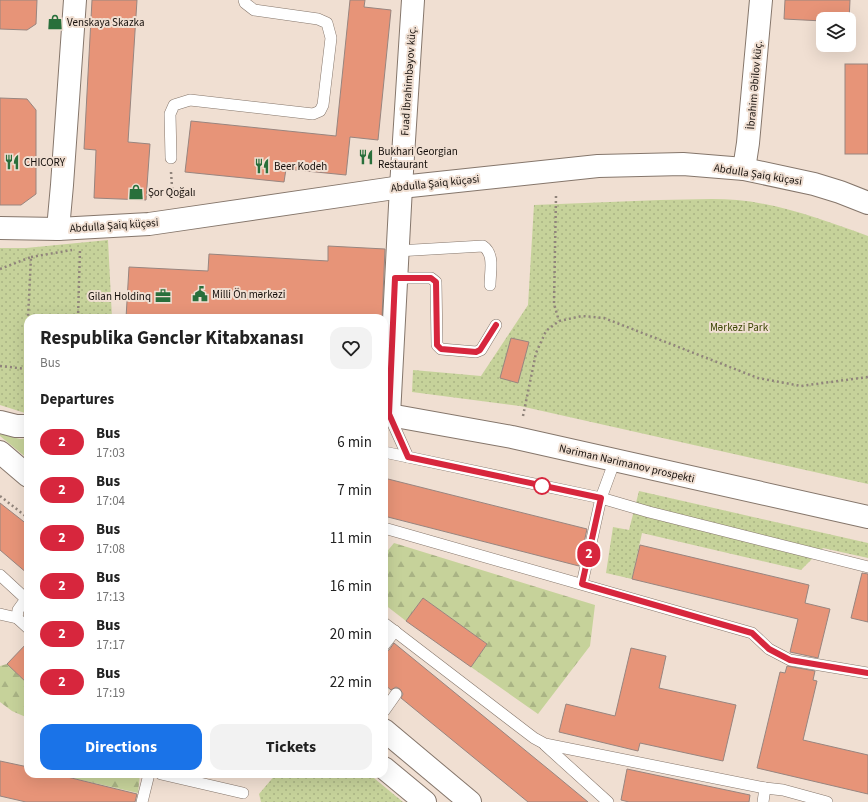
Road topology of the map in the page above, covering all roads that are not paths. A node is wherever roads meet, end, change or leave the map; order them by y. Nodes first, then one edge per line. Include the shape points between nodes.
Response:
1 (75, 0) edge
2 (244, 0) edge
3 (413, 0) edge
4 (761, 0) edge
5 (171, 158) road end
6 (744, 169) junction
7 (400, 187) junction
8 (868, 203) edge
9 (0, 228) edge
10 (58, 228) junction
11 (397, 251) junction
12 (395, 278) junction
13 (490, 284) dead end
14 (496, 325) dead end
15 (388, 384) edge
16 (388, 414) edge
17 (388, 418) edge
18 (0, 422) edge
19 (24, 426) edge
20 (0, 452) edge
21 (388, 453) edge
22 (408, 457) junction
23 (615, 460) junction
24 (24, 473) edge
25 (601, 498) junction
26 (868, 517) edge
27 (388, 529) edge
28 (868, 567) edge
29 (0, 575) edge
30 (582, 584) junction
31 (24, 596) edge
32 (24, 603) edge
33 (0, 614) edge
34 (17, 618) junction
35 (24, 624) edge
36 (388, 626) edge
37 (395, 631) junction
38 (388, 641) edge
39 (868, 673) edge
40 (396, 694) dead end
41 (388, 705) edge
42 (388, 733) edge
43 (545, 744) junction
44 (388, 771) edge
45 (148, 778) edge
46 (178, 778) edge
47 (765, 788) junction
48 (242, 793) dead end
49 (142, 802) edge
50 (425, 802) edge
51 (470, 802) edge
52 (608, 802) edge
53 (763, 802) edge
54 (827, 802) edge

1 - 10 main road
2 - 5 lane via 254,10 318,19 327,23 331,38 323,105 320,111 313,114 190,100 174,105 170,114
3 - 7 main road, Fuad İbrahimbəyov küç.
4 - 6 main road, İbrahim Əbilov küç.
6 - 7 main road, Abdulla Şaiq küçəsi via 683,164 598,166
6 - 8 main road, Abdulla Şaiq küçəsi via 814,184
7 - 10 main road, Abdulla Şaiq küçəsi via 149,224
7 - 11 main road, Fuad İbrahimbəyov küç.
9 - 10 main road, Abdulla Şaiq küçəsi
11 - 12 main road, Fuad İbrahimbəyov küç.
11 - 13 lane via 483,246 488,249 491,257
12 - 14 lane via 431,278 436,282 437,345 441,349 476,352 480,350
12 - 15 main road, Fuad İbrahimbəyov küç.
16 - 23 main road, Nəriman Nərimanov prospekti via 512,437
17 - 22 lane
18 - 19 main road
20 - 24 main road
21 - 22 lane
22 - 25 lane
23 - 25 lane
23 - 26 main road, Nəriman Nərimanov prospekti
25 - 28 lane
25 - 30 lane
27 - 30 lane
29 - 31 lane
30 - 39 lane via 752,633 769,649 790,660
32 - 34 lane via 18,610
33 - 34 lane
34 - 35 lane
36 - 37 lane
37 - 38 lane
37 - 43 lane via 424,661
40 - 41 lane
42 - 51 main road
43 - 47 lane
43 - 52 lane
44 - 50 main road
45 - 49 lane
46 - 48 lane
47 - 53 lane
47 - 54 lane via 783,790

